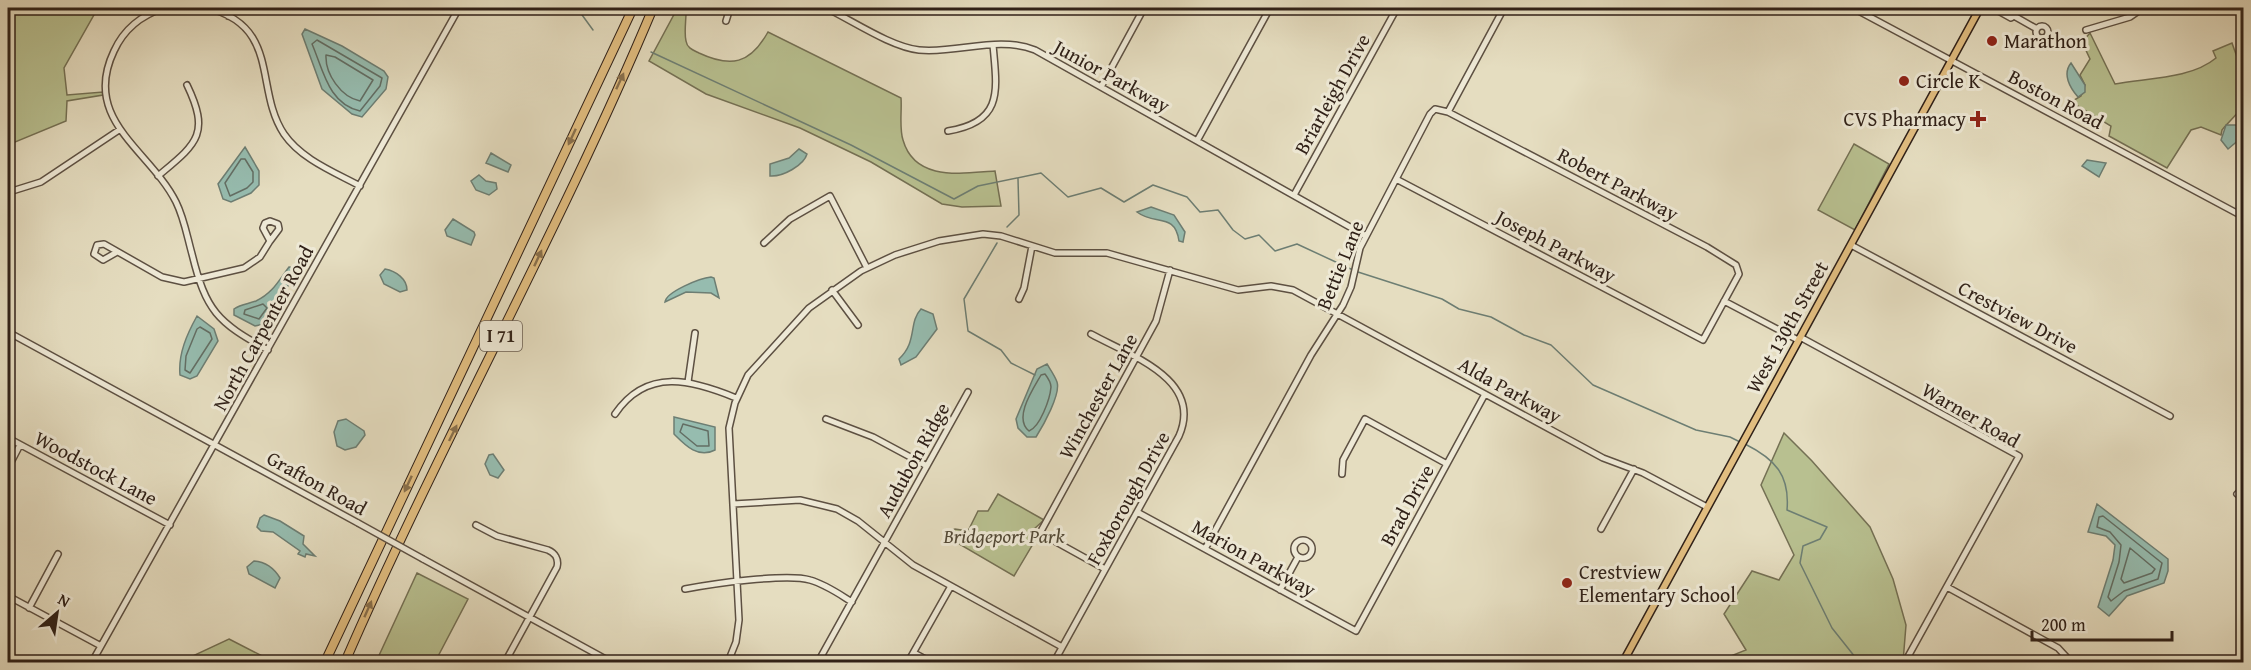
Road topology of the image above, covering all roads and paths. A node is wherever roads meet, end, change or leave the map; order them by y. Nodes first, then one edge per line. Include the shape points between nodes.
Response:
1 (164, 8) edge
2 (208, 8) edge
3 (233, 8) edge
4 (459, 8) edge
5 (633, 8) edge
6 (653, 8) edge
7 (730, 8) edge
8 (826, 8) edge
9 (1144, 8) edge
10 (1270, 8) edge
11 (1397, 8) edge
12 (1504, 8) edge
13 (1853, 8) edge
14 (1980, 8) edge
15 (1993, 8) edge
16 (2003, 8) edge
17 (2143, 8) edge
18 (152, 9) edge
19 (228, 16) junction
20 (2014, 16) junction
21 (726, 21) dead end
22 (2037, 29) dead end
23 (2086, 30) dead end
24 (993, 45) junction
25 (1952, 59) junction
26 (187, 85) dead end
27 (1101, 87) junction
28 (1448, 112) junction
29 (119, 130) junction
30 (948, 131) dead end
31 (1197, 141) junction
32 (158, 176) junction
33 (1396, 179) junction
34 (360, 186) junction
35 (9, 192) edge
36 (1294, 195) junction
37 (2244, 217) edge
38 (1366, 236) junction
39 (270, 241) dead end
40 (764, 243) dead end
41 (1851, 245) junction
42 (1032, 246) junction
43 (117, 252) dead end
44 (867, 268) junction
45 (1170, 270) junction
46 (199, 280) junction
47 (832, 290) junction
48 (1019, 299) dead end
49 (1724, 301) junction
50 (1338, 313) junction
51 (858, 326) dead end
52 (8, 332) edge
53 (695, 333) dead end
54 (1091, 334) dead end
55 (1799, 339) junction
56 (1703, 340) joint
57 (268, 350) junction
58 (1136, 358) junction
59 (688, 382) junction
60 (968, 392) dead end
61 (1485, 394) junction
62 (736, 398) junction
63 (615, 414) dead end
64 (2170, 416) dead end
65 (826, 419) dead end
66 (8, 438) edge
67 (20, 445) junction
68 (215, 445) junction
69 (1447, 464) junction
70 (927, 466) junction
71 (8, 468) edge
72 (1634, 469) junction
73 (1342, 474) dead end
74 (2244, 488) edge
75 (2237, 494) dead end
76 (733, 504) junction
77 (1707, 507) junction
78 (1137, 512) junction
79 (170, 525) junction
80 (476, 525) dead end
81 (1601, 529) dead end
82 (885, 542) junction
83 (1205, 549) junction
84 (58, 554) dead end
85 (1298, 557) dead end
86 (1106, 569) junction
87 (738, 582) junction
88 (951, 585) junction
89 (1947, 586) junction
90 (685, 589) dead end
91 (1280, 590) junction
92 (8, 596) edge
93 (852, 602) junction
94 (29, 608) junction
95 (530, 618) junction
96 (1356, 631) joint
97 (101, 646) junction
98 (1062, 647) junction
99 (914, 653) junction
100 (92, 663) edge
101 (325, 663) edge
102 (345, 663) edge
103 (505, 663) edge
104 (611, 663) edge
105 (728, 663) edge
106 (818, 663) edge
107 (908, 663) edge
108 (931, 663) edge
109 (1054, 663) edge
110 (1623, 663) edge
111 (1905, 663) edge
112 (2071, 663) edge

1 - 18 street
2 - 19 street
3 - 19 street
4 - 34 street, North Carpenter Road
5 -> 101 highway, I 71
102 -> 6 highway, I 71
7 - 21 street
8 - 24 street, Junior Parkway via 911,48
9 - 27 street
10 - 31 street
11 - 36 street, Briarleigh Drive
12 - 28 street
13 - 25 street, Boston Road
14 - 25 main road, West 130th Street
15 - 20 street
16 - 20 street
17 - 23 street via 2130,17
18 - 29 street via 122,37 109,63 107,102
19 - 34 street via 243,27 259,50 274,110 286,136 306,156
20 - 22 street
24 - 27 street, Junior Parkway via 1031,48
24 - 30 street via 997,90 992,107 974,124
25 - 37 street, Boston Road
25 - 41 main road, West 130th Street
26 - 32 street via 198,111 197,133 188,150
27 - 31 street, Junior Parkway
28 - 33 street, Bettie Lane via 1438,109 1430,114
28 - 49 street, Robert Parkway via 1736,265 1739,274
29 - 32 street
29 - 35 street via 41,182
31 - 36 street, Junior Parkway
32 - 46 street via 181,213
33 - 38 street, Bettie Lane
33 - 56 street, Joseph Parkway
34 - 57 street, North Carpenter Road
36 - 38 street, Junior Parkway
38 - 50 street, Bettie Lane via 1348,296
39 - 46 street via 260,257 244,268
40 - 44 street via 790,219 830,196
41 - 55 main road, West 130th Street
41 - 64 street, Crestview Drive
42 - 44 street, Alda Parkway via 1002,236 966,236 912,249
42 - 45 street, Alda Parkway via 1055,253 1107,253
42 - 48 street
43 - 46 street via 169,280
44 - 47 street, Alda Parkway
45 - 50 street, Alda Parkway via 1238,290 1281,286
45 - 58 street, Winchester Lane via 1158,316
46 - 57 street via 219,317
47 - 51 street
47 - 62 street, Alda Parkway via 780,337 748,375
49 - 55 street
49 - 56 street, Robert Parkway
50 - 61 street, Alda Parkway
50 - 83 street, Bettie Lane
52 - 68 street, Grafton Road
53 - 59 street
54 - 58 street, Foxborough Drive
55 - 77 main road, West 130th Street
55 - 89 street, Warner Road via 2019,456
57 - 68 street, North Carpenter Road
58 - 78 street, Foxborough Drive via 1171,381 1180,395 1184,415 1179,436
58 - 86 street, Winchester Lane via 1040,533
59 - 62 street
59 - 63 street via 646,387 625,400
60 - 70 street, Audubon Ridge
61 - 69 street, Brad Drive
61 - 72 street, Alda Parkway via 1603,458
62 - 76 street, Alda Parkway via 729,433
65 - 70 street via 873,436
66 - 67 street, Woodstock Lane
67 - 71 street
67 - 79 street, Woodstock Lane
68 - 79 street, North Carpenter Road
68 - 95 street, Grafton Road, bridge
69 - 73 street via 1365,419 1343,459
69 - 96 street, Brad Drive
70 - 82 street, Audubon Ridge
72 - 77 street, Alda Parkway
72 - 81 street
74 - 75 street
76 - 82 street via 800,500 820,503 850,515
76 - 87 street, Alda Parkway
77 - 110 main road, West 130th Street
78 - 83 street, Marion Parkway
78 - 86 street, Foxborough Drive
79 - 97 street, North Carpenter Road
80 - 95 street via 555,555 557,567
82 - 88 street via 911,563
82 - 93 street, Audubon Ridge
83 - 91 street, Marion Parkway
84 - 94 street
85 - 91 street
86 - 98 street, Foxborough Drive
87 - 90 street
87 - 93 street via 806,579
87 - 105 street, Alda Parkway via 739,629
88 - 98 street
88 - 99 street
89 - 111 street, Warner Road
89 - 112 street via 2058,648
91 - 96 street, Marion Parkway
92 - 94 street
93 - 106 street, Audubon Ridge
94 - 97 street
95 - 103 street
95 - 104 street, Grafton Road
97 - 100 street, North Carpenter Road
98 - 109 street, Foxborough Drive
99 - 107 street
99 - 108 street

